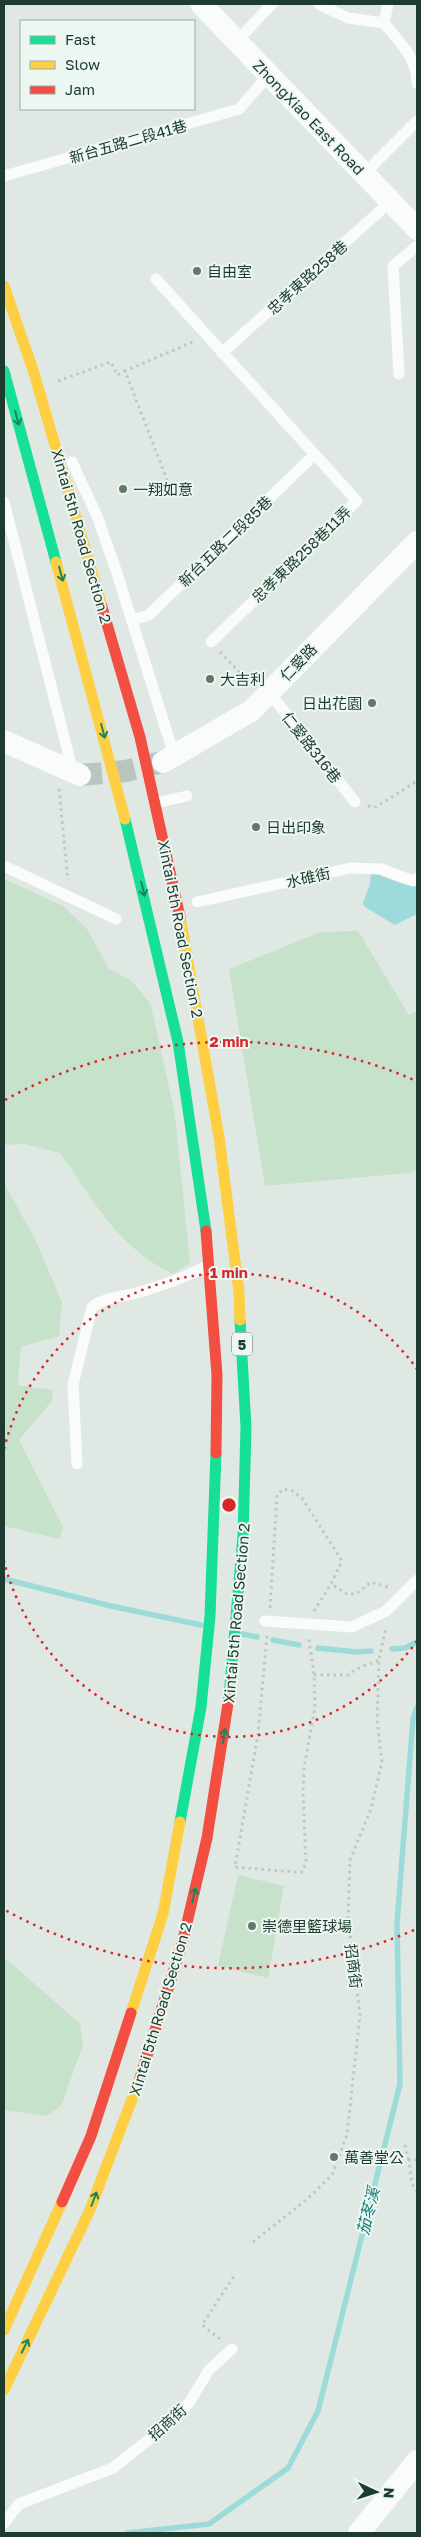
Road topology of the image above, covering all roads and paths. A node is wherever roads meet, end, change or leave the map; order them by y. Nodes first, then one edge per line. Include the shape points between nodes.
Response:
1 (201, 4) edge
2 (272, 4) edge
3 (319, 4) edge
4 (388, 4) edge
5 (384, 23) junction
6 (237, 41) junction
7 (268, 76) junction
8 (417, 83) edge
9 (417, 122) edge
10 (364, 174) junction
11 (4, 176) edge
12 (391, 201) junction
13 (417, 229) edge
14 (417, 246) edge
15 (156, 279) dead end
16 (4, 286) edge
17 (207, 336) junction
18 (222, 353) junction
19 (125, 371) junction
20 (5, 373) edge
21 (34, 373) junction
22 (399, 374) dead end
23 (40, 388) junction
24 (4, 401) edge
25 (314, 455) junction
26 (172, 493) dead end
27 (4, 502) edge
28 (412, 553) edge
29 (132, 620) junction
30 (211, 642) joint
31 (266, 694) junction
32 (4, 741) edge
33 (169, 759) joint
34 (70, 770) junction
35 (417, 781) edge
36 (187, 796) dead end
37 (355, 802) joint
38 (155, 803) junction
39 (4, 866) edge
40 (417, 878) edge
41 (69, 898) junction
42 (197, 902) dead end
43 (116, 920) dead end
44 (210, 1264) junction
45 (77, 1464) dead end
46 (417, 1580) edge
47 (331, 1584) junction
48 (399, 1596) junction
49 (386, 1611) junction
50 (312, 1615) dead end
51 (267, 1622) junction
52 (308, 1629) dead end
53 (380, 1660) junction
54 (314, 1675) junction
55 (214, 1709) junction
56 (405, 2145) dead end
57 (409, 2160) junction
58 (417, 2160) edge
59 (417, 2192) edge
60 (253, 2242) dead end
61 (234, 2276) dead end
62 (4, 2330) edge
63 (232, 2349) joint
64 (4, 2390) edge
65 (417, 2461) edge
66 (4, 2524) edge
67 (359, 2533) edge

1 - 6 street, ZhongXiao East Road
2 - 6 lane
3 - 5 lane via 348,18
4 - 5 lane
5 - 8 lane via 410,56 417,70
6 - 7 street, ZhongXiao East Road
7 - 10 street, ZhongXiao East Road
7 - 11 lane, 新台五路二段41巷 via 239,109
9 - 10 lane
10 - 12 street, ZhongXiao East Road
12 - 13 street, ZhongXiao East Road
12 - 18 lane, 忠孝東路258巷
14 - 22 lane via 393,266
15 - 17 lane, 忠孝東路258巷11弄
16 - 21 main road, Xintai 5th Road Section 2 / 5
17 - 18 lane, 忠孝東路258巷11弄
17 - 19 path
18 - 25 lane, 忠孝東路258巷11弄
19 - 23 path via 117,375 111,362
19 - 26 path
20 - 24 lane
20 -> 44 main road, Xintai 5th Road Section 2 / 5 via 154,933 178,1042
21 - 23 lane
21 - 38 main road, Xintai 5th Road Section 2 / 5 via 140,737
23 - 29 lane via 97,516
25 - 29 lane, 新台五路二段85巷 via 150,615
25 - 30 lane, 忠孝東路258巷11弄 via 357,501
27 - 34 lane
28 - 31 street, 仁愛路
29 - 33 lane
30 - 31 path
31 - 33 street, 仁愛路 via 251,711
31 - 37 lane, 仁愛路316巷
32 - 34 street
34 - 41 path
35 - 37 path via 376,807
36 - 38 lane
38 - 55 main road, Xintai 5th Road Section 2 / 5 via 208,1065 239,1292 246,1428 243,1536
39 - 41 lane
40 - 42 lane, 水碓街 via 413,881 381,869 350,868
41 - 43 lane
44 - 45 lane via 176,1282 104,1299 92,1307 73,1385
44 - 55 main road, Xintai 5th Road Section 2 / 5 via 217,1375 216,1498 210,1616
46 - 48 lane
47 - 48 path via 347,1594 356,1594 371,1582 384,1584
47 - 50 path
47 - 51 path via 342,1561 302,1498 294,1490 283,1490 277,1495
48 - 49 lane
49 - 51 lane via 352,1627
49 - 53 path, 招商街
51 - 54 path via 258,1734 235,1867 302,1872 306,1864 303,1785 314,1722
52 - 54 path
53 - 54 path via 354,1669 348,1675
53 - 60 path, 招商街 via 376,1720 382,1762 371,1809 350,1860 348,1918 360,2015 348,2135 332,2175
55 - 62 main road, Xintai 5th Road Section 2 / 5 via 163,1914 91,2136
64 -> 55 main road, Xintai 5th Road Section 2 / 5 via 89,2212 145,2065 182,1944 208,1838
56 - 57 path
57 - 58 path
57 - 59 path via 412,2184
61 - 63 path via 202,2325
63 - 66 lane, 招商街 via 209,2370 189,2404 112,2468 19,2504
65 - 67 street

